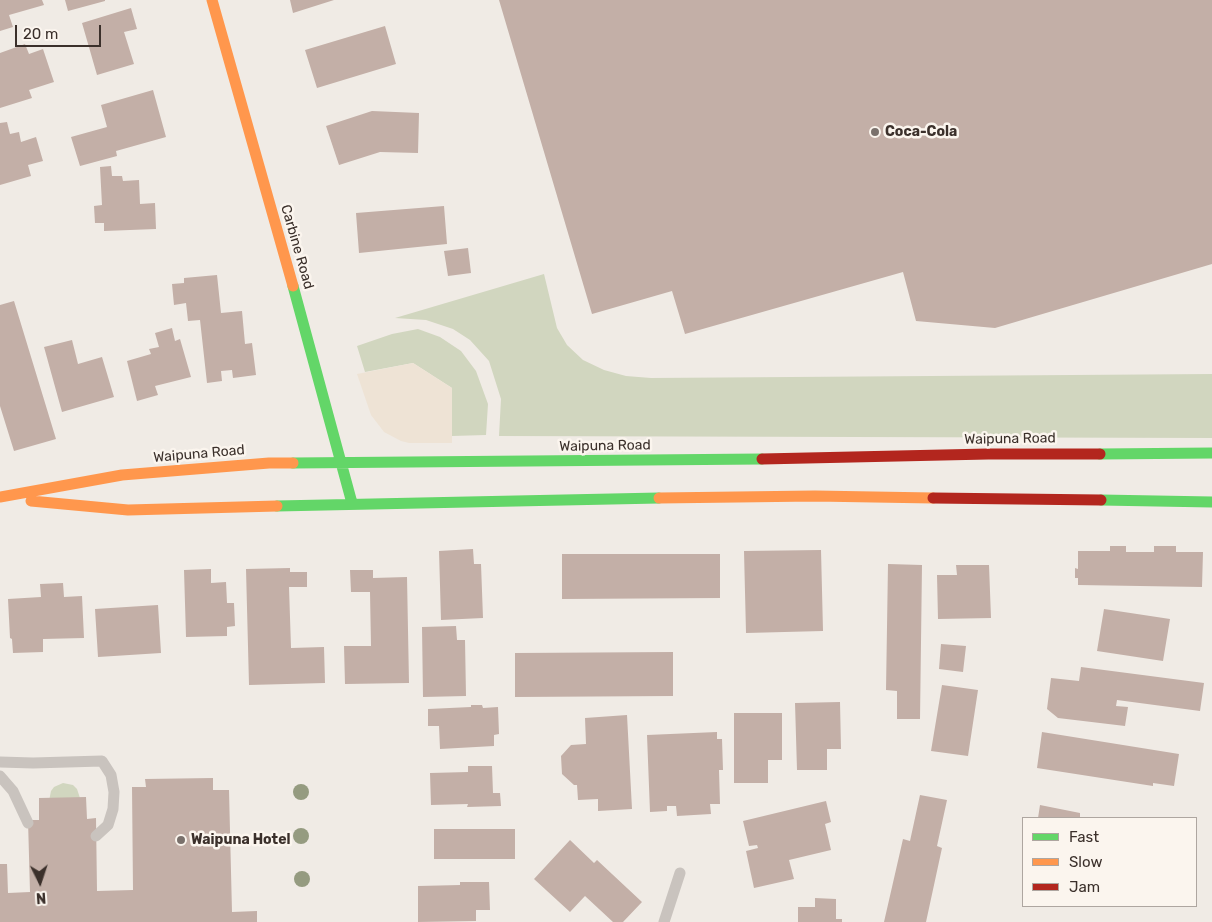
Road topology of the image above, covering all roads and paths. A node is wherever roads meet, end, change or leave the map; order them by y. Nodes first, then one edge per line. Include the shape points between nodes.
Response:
1 (212, 0) edge
2 (1212, 453) edge
3 (341, 462) junction
4 (0, 498) edge
5 (1212, 502) edge
6 (352, 503) junction
7 (0, 762) edge
8 (0, 776) edge
9 (28, 823) dead end
10 (96, 836) dead end
11 (680, 873) dead end
12 (664, 922) edge

1 - 3 main road, Carbine Road
2 - 3 main road, Waipuna Road via 988,454 817,463
3 - 4 main road, Waipuna Road via 269,463 122,475
3 - 6 main road, Carbine Road
4 - 6 main road, Waipuna Road via 128,510
5 - 6 main road, Waipuna Road via 875,496 816,491
7 - 10 lane via 102,761 111,776 113,809 108,825
8 - 9 lane via 14,791
11 - 12 lane

